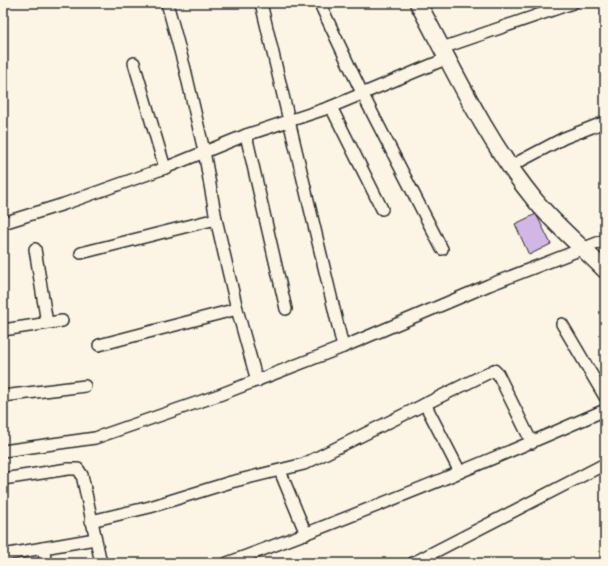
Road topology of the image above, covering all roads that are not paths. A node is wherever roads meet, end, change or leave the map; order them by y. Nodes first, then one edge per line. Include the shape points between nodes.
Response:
1 (167, 3) edge
2 (261, 3) edge
3 (418, 3) edge
4 (573, 3) edge
5 (320, 4) dead end
6 (445, 53) junction
7 (134, 63) dead end
8 (363, 95) junction
9 (331, 106) junction
10 (289, 121) junction
11 (605, 122) edge
12 (246, 135) junction
13 (204, 151) junction
14 (510, 167) junction
15 (165, 168) junction
16 (382, 209) dead end
17 (216, 219) junction
18 (3, 223) edge
19 (605, 240) edge
20 (583, 248) junction
21 (35, 249) dead end
22 (442, 249) dead end
23 (81, 253) dead end
24 (605, 270) edge
25 (237, 309) junction
26 (286, 309) dead end
27 (62, 321) dead end
28 (47, 323) junction
29 (562, 324) dead end
30 (3, 330) edge
31 (99, 345) dead end
32 (343, 347) junction
33 (257, 381) junction
34 (85, 386) dead end
35 (3, 396) edge
36 (605, 396) edge
37 (425, 404) junction
38 (605, 410) edge
39 (532, 443) junction
40 (3, 451) edge
41 (605, 464) edge
42 (280, 471) junction
43 (460, 472) junction
44 (3, 479) edge
45 (91, 521) junction
46 (306, 534) junction
47 (96, 540) junction
48 (43, 548) junction
49 (3, 554) edge
50 (46, 563) edge
51 (101, 563) edge
52 (227, 563) edge
53 (413, 563) edge

1 - 13 street
2 - 10 street
3 - 6 street
4 - 6 street
5 - 8 street
6 - 8 street
6 - 14 street via 490,138
7 - 15 street
8 - 9 street
8 - 22 street
9 - 10 street
9 - 16 street
10 - 12 street
10 - 32 street
11 - 14 street via 564,138
12 - 13 street
12 - 26 street
13 - 15 street
13 - 17 street
14 - 20 street via 535,200
15 - 18 street
17 - 23 street
17 - 25 street
19 - 20 street
20 - 24 street
20 - 32 street
21 - 28 street
25 - 31 street
25 - 33 street
27 - 28 street
28 - 30 street
29 - 36 street
32 - 33 street
33 - 40 street via 95,438
34 - 35 street
37 - 39 street via 494,370
37 - 42 street via 318,458
37 - 43 street
38 - 39 street
39 - 43 street
41 - 53 street
42 - 45 street via 250,476 150,507
42 - 46 street
43 - 46 street
44 - 45 street via 78,469 82,474
45 - 47 street
46 - 52 street
47 - 48 street
47 - 51 street
48 - 49 street
48 - 50 street

